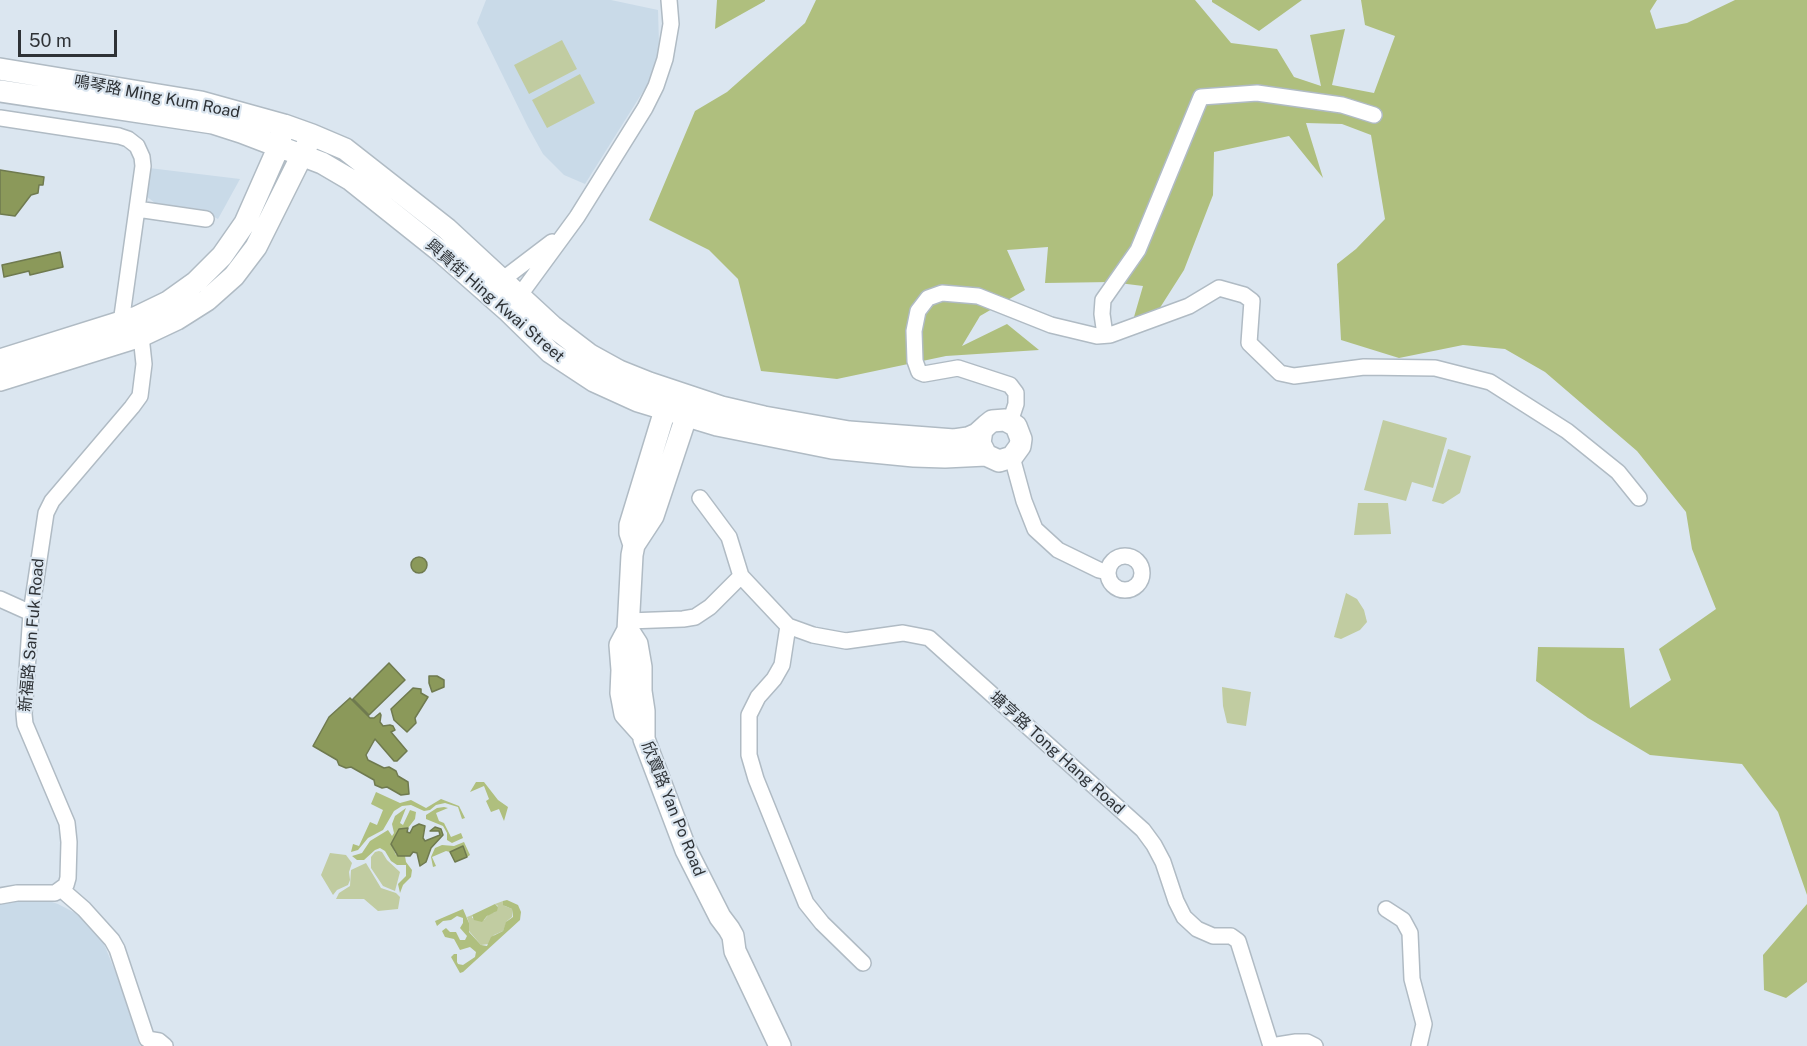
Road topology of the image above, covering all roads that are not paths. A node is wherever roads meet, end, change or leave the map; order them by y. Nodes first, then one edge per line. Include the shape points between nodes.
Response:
1 (669, 0) edge
2 (0, 69) edge
3 (0, 91) edge
4 (1374, 115) dead end
5 (0, 118) edge
6 (284, 125) junction
7 (312, 135) junction
8 (279, 146) junction
9 (303, 155) junction
10 (137, 209) junction
11 (206, 219) dead end
12 (564, 233) junction
13 (496, 287) junction
14 (513, 303) junction
15 (121, 323) junction
16 (1105, 335) junction
17 (141, 336) junction
18 (0, 360) edge
19 (0, 380) edge
20 (668, 400) junction
21 (690, 407) junction
22 (1010, 422) junction
23 (987, 425) junction
24 (986, 455) junction
25 (1012, 457) junction
26 (700, 498) dead end
27 (1639, 498) dead end
28 (634, 544) junction
29 (1108, 572) dead end
30 (741, 576) junction
31 (0, 599) edge
32 (31, 613) junction
33 (628, 626) junction
34 (788, 626) junction
35 (62, 889) junction
36 (0, 896) edge
37 (1386, 909) dead end
38 (863, 963) dead end
39 (165, 1046) edge
40 (780, 1046) edge
41 (1271, 1046) edge
42 (1315, 1046) edge
43 (1419, 1046) edge

1 - 12 street via 671,24 656,86 596,188
2 - 6 street, 鳴琴路 Ming Kum Road via 201,102
3 - 8 street, 鳴琴路 Ming Kum Road via 196,120
4 - 16 street via 1342,105 1257,93 1201,97 1138,250 1103,300
5 - 10 street via 129,139 142,157
6 - 7 street, 鳴琴路 Ming Kum Road
6 - 8 street
7 - 9 street
7 - 13 street, 興貴街 Hing Kwai Street via 345,150 447,229
8 - 9 street, 鳴琴路 Ming Kum Road
8 - 15 street via 245,224 222,256 175,297
9 - 13 street, 興貴街 Hing Kwai Street via 351,180 440,251
9 - 17 street via 266,232 234,276 193,310
10 - 11 street
10 - 15 street
12 - 13 street
12 - 14 street
13 - 14 street, 興貴街 Hing Kwai Street
14 - 20 street, 興貴街 Hing Kwai Street via 590,355
15 - 18 street
16 - 22 street via 1050,326 978,296 942,293 928,298 918,311 914,331 919,372 958,368 1010,384 1016,393
16 - 27 street via 1189,306 1219,288 1244,295 1250,297 1253,305 1249,343 1280,374 1294,376 1364,367 1435,368 1490,382 1567,431 1618,472
17 - 19 street
17 - 32 street, 新福路 San Fuk Road via 144,364 140,396 46,513
20 - 21 street, 興貴街 Hing Kwai Street
20 - 28 street, 欣寶路 Yan Po Road via 630,525
21 - 23 street, 興貴街 Hing Kwai Street via 904,437 961,439 977,434
21 - 24 street, 興貴街 Hing Kwai Street via 760,435 832,448 927,457
21 - 28 street via 653,516
22 - 23 street, 興貴街 Hing Kwai Street via 999,419
22 - 25 street via 1021,439
23 - 24 street via 980,443
24 - 25 street, 興貴街 Hing Kwai Street via 999,461
25 - 29 street via 1035,529 1058,550
26 - 30 street, 塘亨路 Tong Hang Road via 729,537
28 - 33 street, 欣寶路 Yan Po Road
30 - 33 street via 695,617
30 - 34 street, 塘亨路 Tong Hang Road
31 - 32 street
32 - 35 street, 新福路 San Fuk Road via 25,724 67,823 68,878
33 - 40 street, 欣寶路 Yan Po Road via 620,645 625,714 642,733 686,850 720,917 716,928 722,943 735,951
34 - 38 street via 782,665 749,715 749,755 806,903
34 - 41 street, 塘亨路 Tong Hang Road via 846,641 903,633 929,638 1143,830 1163,862 1184,917 1197,929 1238,941
35 - 36 street via 50,894
35 - 39 street via 100,925 117,949 147,1039
37 - 43 street via 1403,920 1410,933 1412,979 1424,1024
41 - 42 street via 1307,1042

